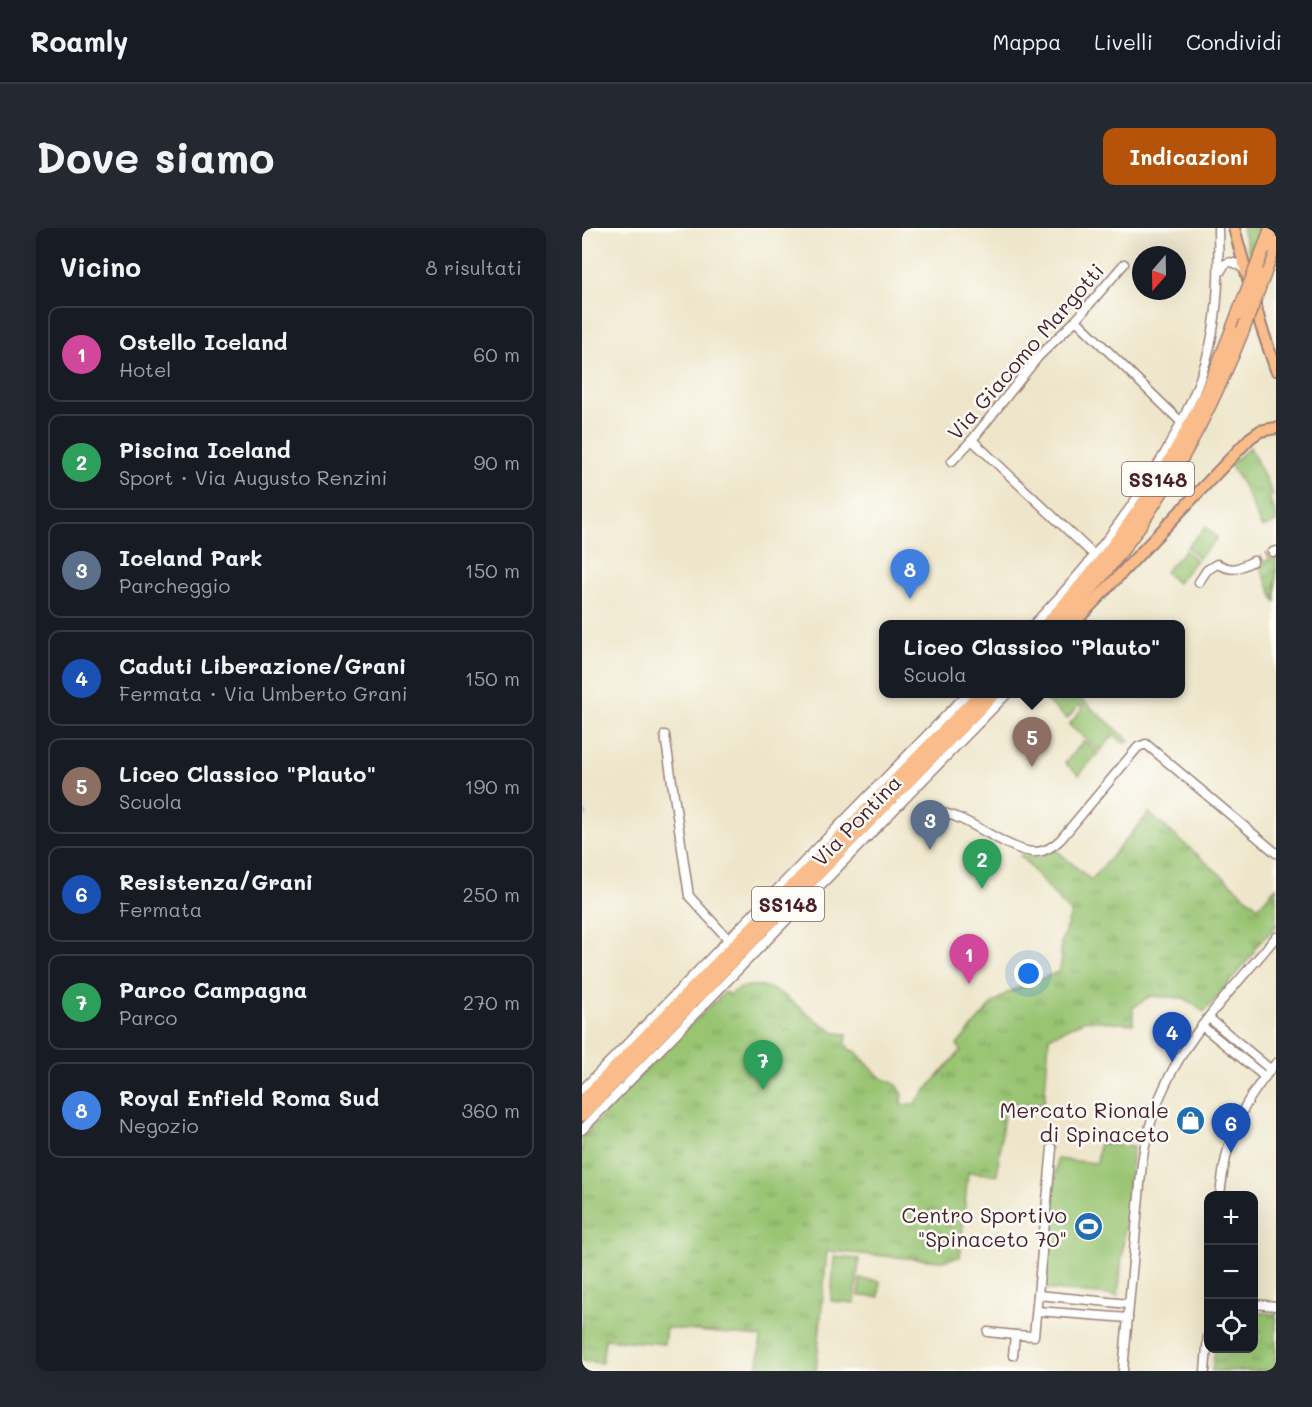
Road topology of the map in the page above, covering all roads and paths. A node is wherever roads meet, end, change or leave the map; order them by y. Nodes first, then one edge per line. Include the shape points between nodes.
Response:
1 (1218, 228) edge
2 (1234, 228) edge
3 (1271, 228) edge
4 (1276, 242) edge
5 (1124, 264) dead end
6 (1246, 272) junction
7 (1220, 277) junction
8 (1076, 320) junction
9 (1276, 370) edge
10 (1181, 422) junction
11 (1276, 428) edge
12 (972, 440) junction
13 (952, 461) dead end
14 (1094, 555) junction
15 (1253, 561) tunnel mouth
16 (1199, 582) dead end
17 (1037, 620) edge
18 (1051, 620) edge
19 (1063, 620) edge
20 (1077, 620) edge
21 (962, 698) edge
22 (975, 698) edge
23 (988, 698) edge
24 (1002, 698) edge
25 (665, 735) dead end
26 (938, 812) dead end
27 (1276, 853) edge
28 (1276, 937) edge
29 (728, 939) junction
30 (1209, 1018) junction
31 (1202, 1026) junction
32 (1270, 1069) edge
33 (582, 1090) edge
34 (582, 1102) edge
35 (582, 1115) edge
36 (582, 1130) edge
37 (1052, 1148) dead end
38 (1221, 1191) edge
39 (1038, 1295) junction
40 (1130, 1304) junction
41 (1258, 1304) edge
42 (1276, 1306) edge
43 (1037, 1311) junction
44 (1128, 1318) junction
45 (988, 1332) dead end
46 (1015, 1335) junction
47 (1207, 1353) edge
48 (1013, 1355) dead end
49 (1123, 1371) edge
50 (1205, 1371) edge

1 - 7 street
2 - 6 main road
3 - 18 highway, SS148, bridge via 1199,408 1161,476 1098,566
4 - 19 highway, SS148, bridge via 1221,383 1167,483 1106,572
5 - 8 street, Via Giacomo Margotti
6 - 7 street via 1238,264 1227,262
6 - 9 main road
7 - 10 street via 1209,351
8 - 10 street
8 - 12 street, Via Giacomo Margotti via 1038,357
10 - 14 street via 1136,497
11 - 20 main road via 1250,438
12 - 13 street, Via Giacomo Margotti
12 - 14 street
14 - 17 street
15 - 16 street via 1235,570 1218,564 1207,570
21 - 29 street, Via Pontina
22 - 34 highway, Via Pontina / SS148
23 - 35 highway, Via Pontina / SS148
24 - 36 street, Via Pontina
25 - 29 street via 689,895
26 - 27 street via 1023,850 1039,852 1061,839 1138,747 1146,744
28 - 30 street
29 - 33 street, Via Pontina
30 - 31 street
30 - 32 street
31 - 32 street
31 - 40 street via 1171,1070 1151,1120 1142,1163
32 - 38 street via 1233,1129
37 - 39 street
39 - 40 street
39 - 43 street
40 - 44 street
41 - 42 street
43 - 44 street
43 - 46 street via 1034,1336
44 - 49 street
45 - 46 street
46 - 48 street
47 - 50 street

